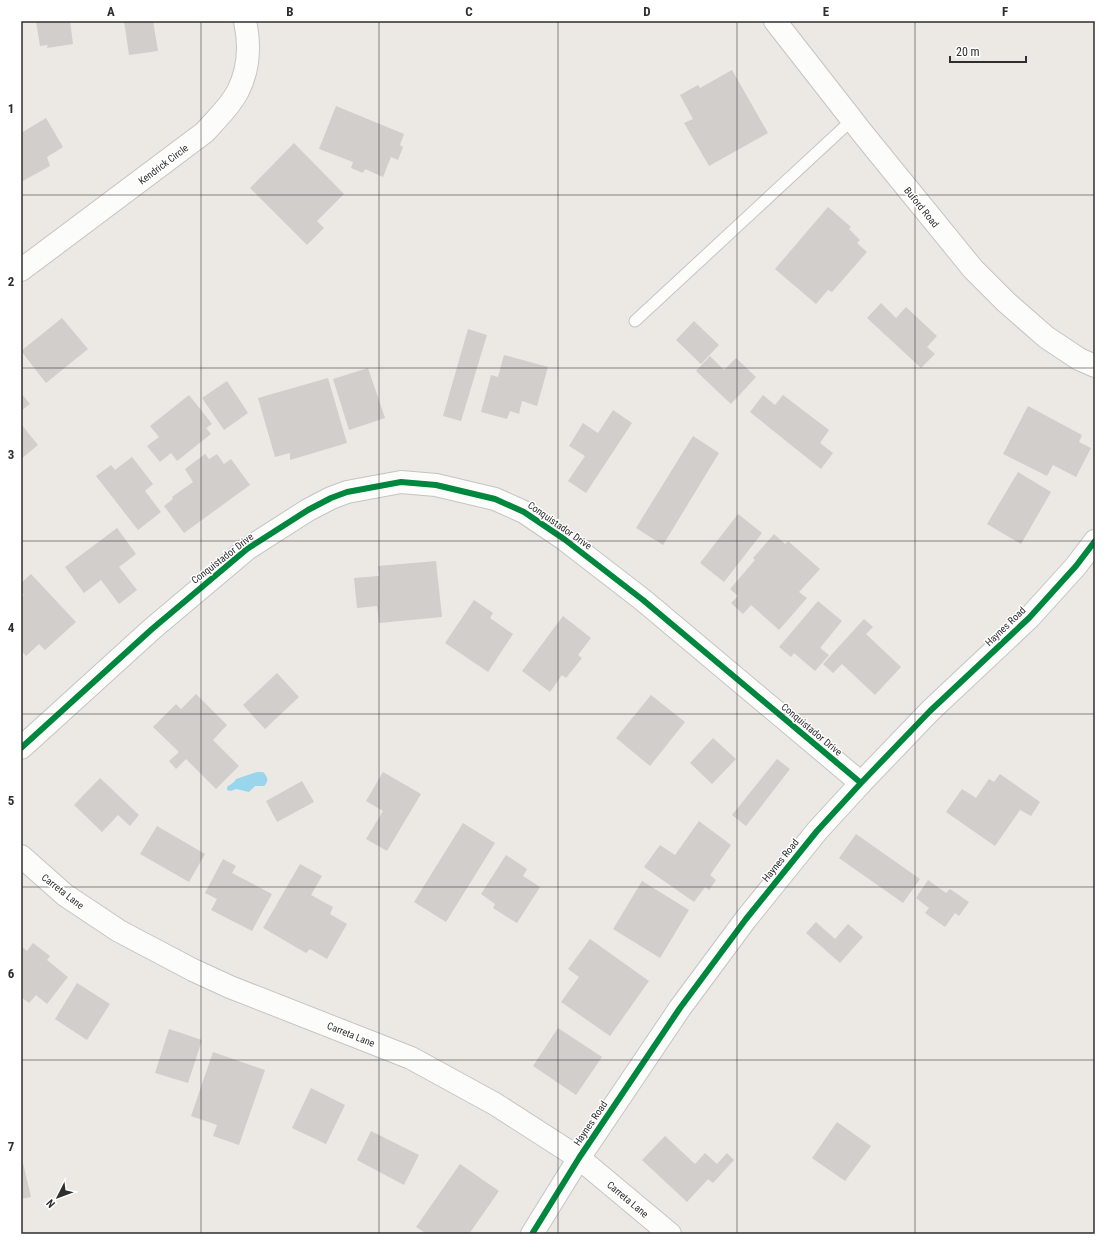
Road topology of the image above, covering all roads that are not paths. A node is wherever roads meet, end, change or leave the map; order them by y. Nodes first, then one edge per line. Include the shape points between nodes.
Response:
1 (245, 21) edge
2 (775, 21) edge
3 (852, 120) junction
4 (21, 270) edge
5 (635, 321) dead end
6 (1095, 366) edge
7 (1095, 541) edge
8 (21, 748) edge
9 (860, 783) junction
10 (21, 856) edge
11 (579, 1158) junction
12 (532, 1234) edge
13 (670, 1234) edge

1 - 4 street, Kendrick Circle via 248,34 245,72 238,91 205,132
2 - 3 street, Buford Road
3 - 5 lane
3 - 6 street, Buford Road via 978,274 1046,337 1079,359
7 - 9 street, Haynes Road via 1029,618 930,711
8 - 9 street, Conquistador Drive via 152,629 247,549 331,498 347,492 401,482 436,485 488,497 524,512 564,539 643,600
9 - 11 street, Haynes Road via 817,831 680,1008
10 - 11 street, Carreta Lane via 65,895 119,931 230,987 411,1058 495,1104
11 - 12 street, Haynes Road
11 - 13 street, Carreta Lane

